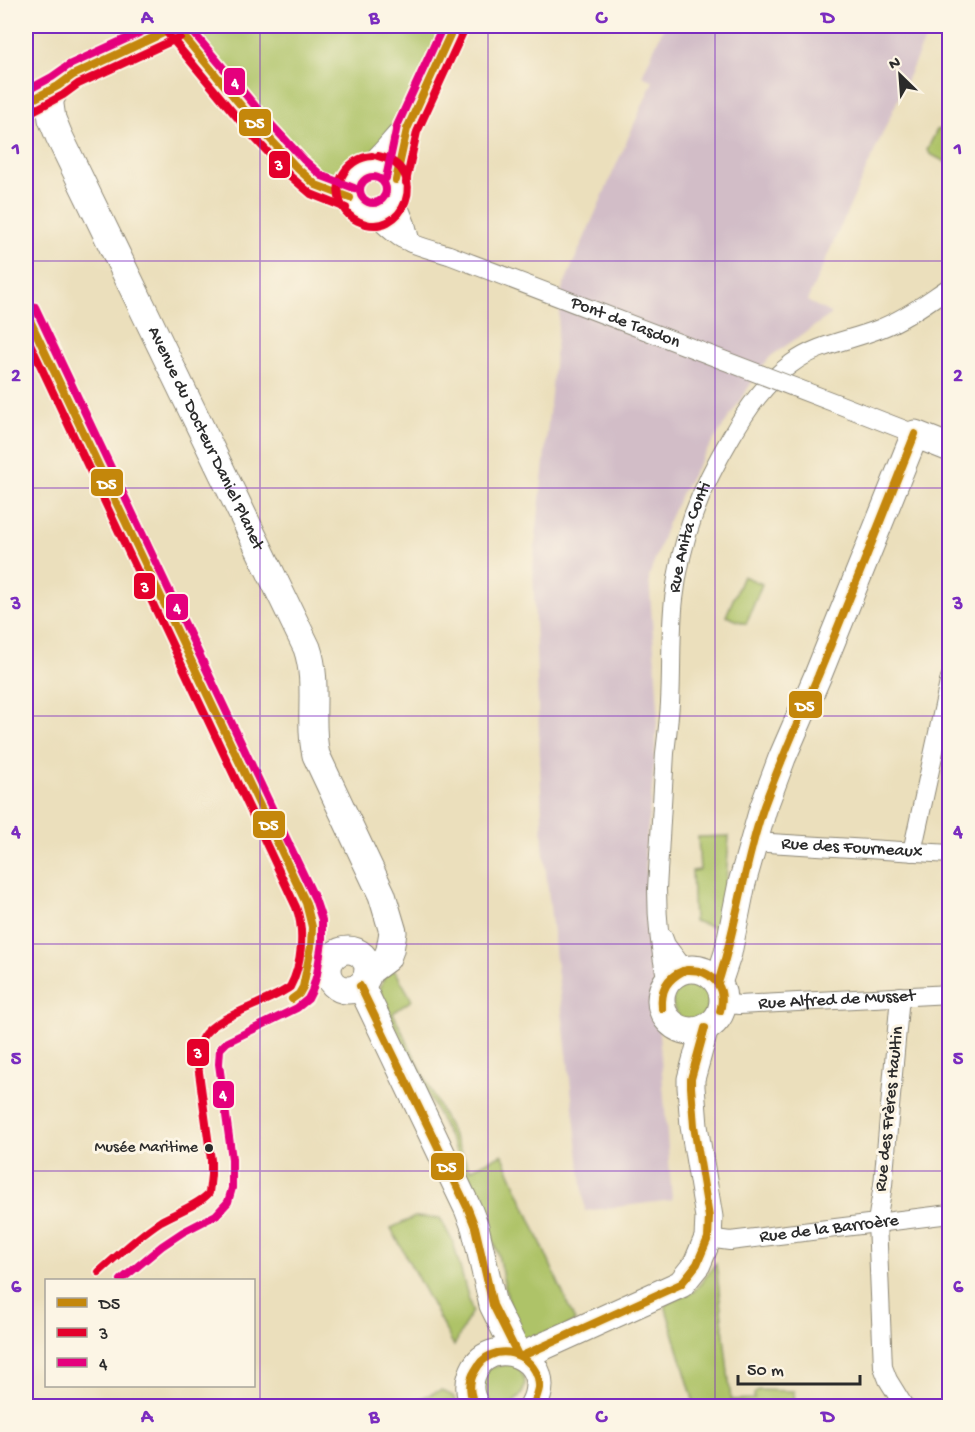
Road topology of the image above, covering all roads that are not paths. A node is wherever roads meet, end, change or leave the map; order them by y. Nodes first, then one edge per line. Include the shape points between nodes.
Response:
1 (176, 26) edge
2 (454, 26) edge
3 (297, 168) junction
4 (381, 179) junction
5 (350, 198) junction
6 (374, 215) junction
7 (411, 243) junction
8 (950, 287) edge
9 (915, 434) junction
10 (950, 448) edge
11 (950, 678) edge
12 (753, 842) junction
13 (912, 852) junction
14 (950, 854) edge
15 (699, 982) junction
16 (950, 994) edge
17 (900, 996) junction
18 (676, 1027) junction
19 (705, 1028) junction
20 (691, 1079) junction
21 (950, 1214) edge
22 (877, 1222) junction
23 (708, 1238) junction
24 (494, 1305) junction
25 (564, 1336) junction
26 (519, 1355) junction
27 (485, 1357) junction
28 (539, 1379) junction
29 (477, 1407) edge
30 (533, 1407) edge
31 (904, 1407) edge

1 - 3 street
1 - 24 street, Avenue du Docteur Daniel Planet via 64,80 50,99 50,114 307,648 312,671 316,755 381,895 393,932 387,958 363,971 366,996 468,1209
2 - 4 street
3 - 4 street
3 - 5 street via 316,185
4 - 5 street via 350,184
4 - 6 street via 391,207
4 - 7 street via 406,224
5 - 6 street via 359,210
6 - 7 street, Pont de Tasdon
7 - 9 street, Pont de Tasdon, bridge
8 - 15 street, Rue Anita Conti via 893,323 815,350 790,364 763,389 746,412 708,479 688,528 674,600 657,917 666,945
9 - 10 street
9 - 12 street via 782,758
11 - 13 street
12 - 13 street, Rue des Fourneaux
12 - 15 street via 728,953
13 - 14 street, Rue des Fourneaux
15 - 17 street, Rue Alfred de Musset via 739,1005
15 - 18 street via 662,991 663,1011
15 - 19 street via 720,1014
16 - 17 street, Rue Alfred de Musset
17 - 22 street, Rue des Frères Haultin via 884,1185
18 - 19 street via 695,1031
18 - 20 street
19 - 20 street
20 - 23 street via 694,1126 709,1217
21 - 22 street, Rue de la Barroère
22 - 23 street, Rue de la Barroère via 730,1241
22 - 31 street, Rue des Frères Haultin via 884,1366
23 - 25 street via 697,1264 681,1284
24 - 26 street, Avenue du Docteur Daniel Planet
24 - 27 street, Avenue du Docteur Daniel Planet
25 - 26 street
25 - 28 street
26 - 27 street via 506,1351
26 - 28 street, Avenue du Docteur Daniel Planet via 530,1362
27 - 29 street via 470,1381
28 - 30 street via 540,1389

